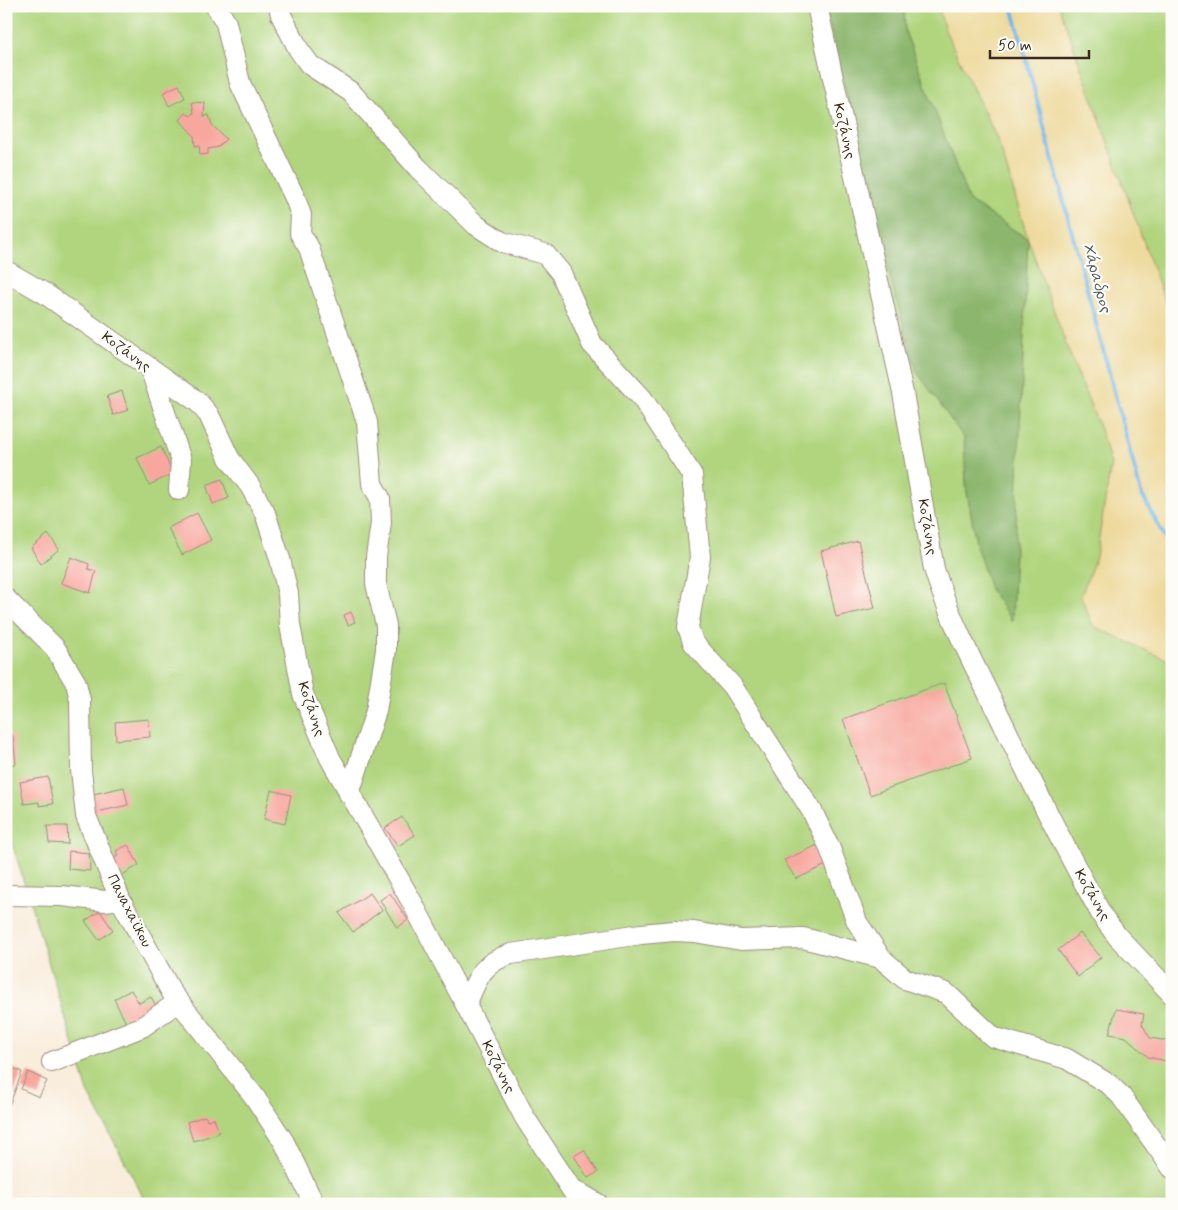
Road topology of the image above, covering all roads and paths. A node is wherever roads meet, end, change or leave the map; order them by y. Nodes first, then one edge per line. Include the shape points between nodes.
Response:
1 (216, 6) edge
2 (279, 6) edge
3 (817, 6) edge
4 (6, 271) edge
5 (151, 371) junction
6 (179, 490) dead end
7 (6, 599) edge
8 (349, 794) junction
9 (6, 895) edge
10 (120, 899) junction
11 (881, 958) junction
12 (1172, 994) edge
13 (178, 1002) junction
14 (466, 1005) junction
15 (52, 1062) dead end
16 (1172, 1168) edge
17 (576, 1196) edge
18 (314, 1204) edge
19 (598, 1204) edge

1 - 8 street via 229,33 240,83 266,133 301,215 300,233 309,248 367,422 372,484 380,498 376,584 386,625 386,650 376,711
2 - 11 street via 284,21 310,65 351,92 418,168 476,225 502,242 550,258 565,280 592,344 642,398 689,468 694,485 700,557 688,627 690,636 732,686 812,811 829,846 857,922
3 - 12 street, Κοζάνης via 902,393 941,592 1030,778 1099,908 1117,936
4 - 5 street, Κοζάνης via 44,293
5 - 6 street via 181,460
5 - 8 street, Κοζάνης via 198,402 229,458 265,512 288,594 290,625 303,694
7 - 10 street, Παναχαϊκου via 55,648 76,683 80,700 86,816
8 - 14 street, Κοζάνης via 413,904
9 - 10 street via 105,901
10 - 13 street, Παναχαϊκου
11 - 14 street via 803,938 742,940 684,932 641,934 496,958 479,975
11 - 16 street via 905,979 946,993 994,1037 1066,1059 1110,1085
13 - 15 street via 142,1026
13 - 18 street, Παναχαϊκου via 254,1096 284,1142
14 - 17 street, Κοζάνης via 525,1118
17 - 19 street

